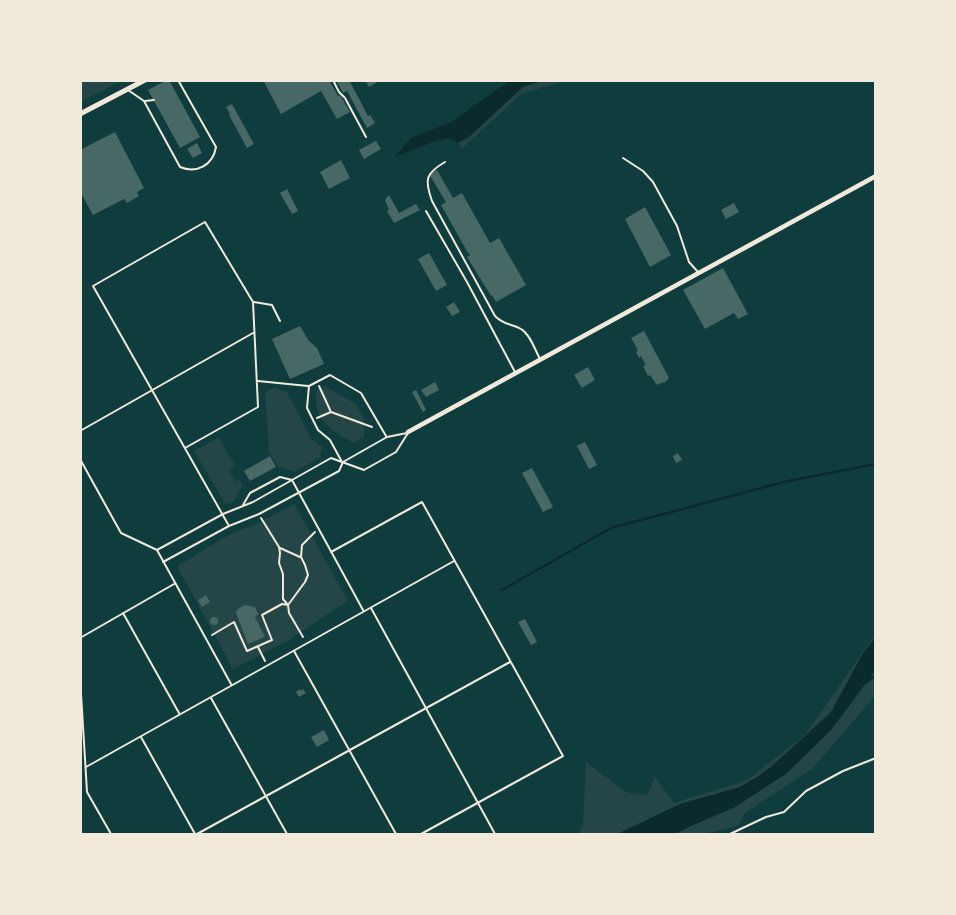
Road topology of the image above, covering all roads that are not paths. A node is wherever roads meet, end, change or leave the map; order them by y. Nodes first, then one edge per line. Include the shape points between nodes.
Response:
1 (145, 80) edge
2 (178, 80) edge
3 (333, 80) edge
4 (127, 90) junction
5 (154, 100) dead end
6 (144, 101) junction
7 (80, 114) edge
8 (366, 137) dead end
9 (623, 158) dead end
10 (445, 162) dead end
11 (876, 176) edge
12 (426, 211) dead end
13 (699, 272) junction
14 (253, 302) junction
15 (280, 321) dead end
16 (254, 332) junction
17 (541, 360) junction
18 (516, 373) junction
19 (256, 380) junction
20 (309, 386) junction
21 (152, 390) junction
22 (80, 431) edge
23 (408, 432) junction
24 (387, 437) junction
25 (185, 448) junction
26 (80, 459) edge
27 (343, 462) junction
28 (292, 480) junction
29 (299, 493) junction
30 (242, 506) junction
31 (223, 514) junction
32 (229, 526) junction
33 (157, 551) junction
34 (331, 552) junction
35 (454, 560) junction
36 (163, 562) junction
37 (175, 583) junction
38 (371, 607) junction
39 (364, 611) junction
40 (123, 613) junction
41 (80, 638) edge
42 (294, 650) junction
43 (511, 661) junction
44 (80, 677) edge
45 (232, 685) junction
46 (210, 697) junction
47 (426, 708) junction
48 (180, 715) junction
49 (141, 736) junction
50 (349, 750) junction
51 (876, 758) edge
52 (86, 767) junction
53 (265, 797) junction
54 (478, 803) junction
55 (111, 835) edge
56 (196, 835) edge
57 (287, 835) edge
58 (396, 835) edge
59 (421, 835) edge
60 (495, 835) edge
61 (730, 835) edge

1 - 4 main road
2 - 6 lane via 216,147 215,156 203,167 189,171 180,167
3 - 8 lane
4 - 6 lane
4 - 7 main road
5 - 6 lane
9 - 13 lane via 653,181 677,226 689,262
10 - 17 lane via 428,175 432,201 495,316 521,329
11 - 13 street
12 - 18 lane
13 - 17 street
14 - 15 lane via 272,305
14 - 16 lane
14 - 21 lane via 205,222 93,286
16 - 19 lane
16 - 21 lane
17 - 18 street
18 - 23 street
19 - 20 lane
19 - 25 lane via 258,407
20 - 24 lane via 330,375 361,393
20 - 27 lane via 307,408
21 - 22 lane
21 - 25 lane
23 - 24 lane
23 - 27 lane via 396,453 364,470
24 - 27 lane
25 - 31 lane
26 - 33 lane via 121,533
27 - 28 lane via 331,458
27 - 29 lane via 339,471
28 - 29 lane
28 - 30 lane
28 - 30 lane via 280,477 250,493
29 - 32 lane
29 - 34 lane
30 - 31 lane
31 - 32 lane
31 - 33 lane
32 - 36 lane
33 - 36 lane
34 - 35 lane via 422,502
34 - 39 lane
35 - 38 lane
35 - 43 lane
36 - 37 lane
37 - 40 lane
37 - 45 lane
38 - 39 lane
38 - 47 lane
39 - 42 lane
40 - 41 lane
40 - 48 lane
42 - 45 lane
42 - 50 lane
43 - 47 lane
43 - 54 lane via 564,756
44 - 52 lane
45 - 46 lane
46 - 48 lane
46 - 53 lane
47 - 50 lane
47 - 54 lane
48 - 49 lane
49 - 52 lane
49 - 56 lane
50 - 53 lane
50 - 58 lane
51 - 61 lane via 806,791 784,812
52 - 55 lane via 87,792
53 - 56 lane
53 - 57 lane
54 - 59 lane
54 - 60 lane

